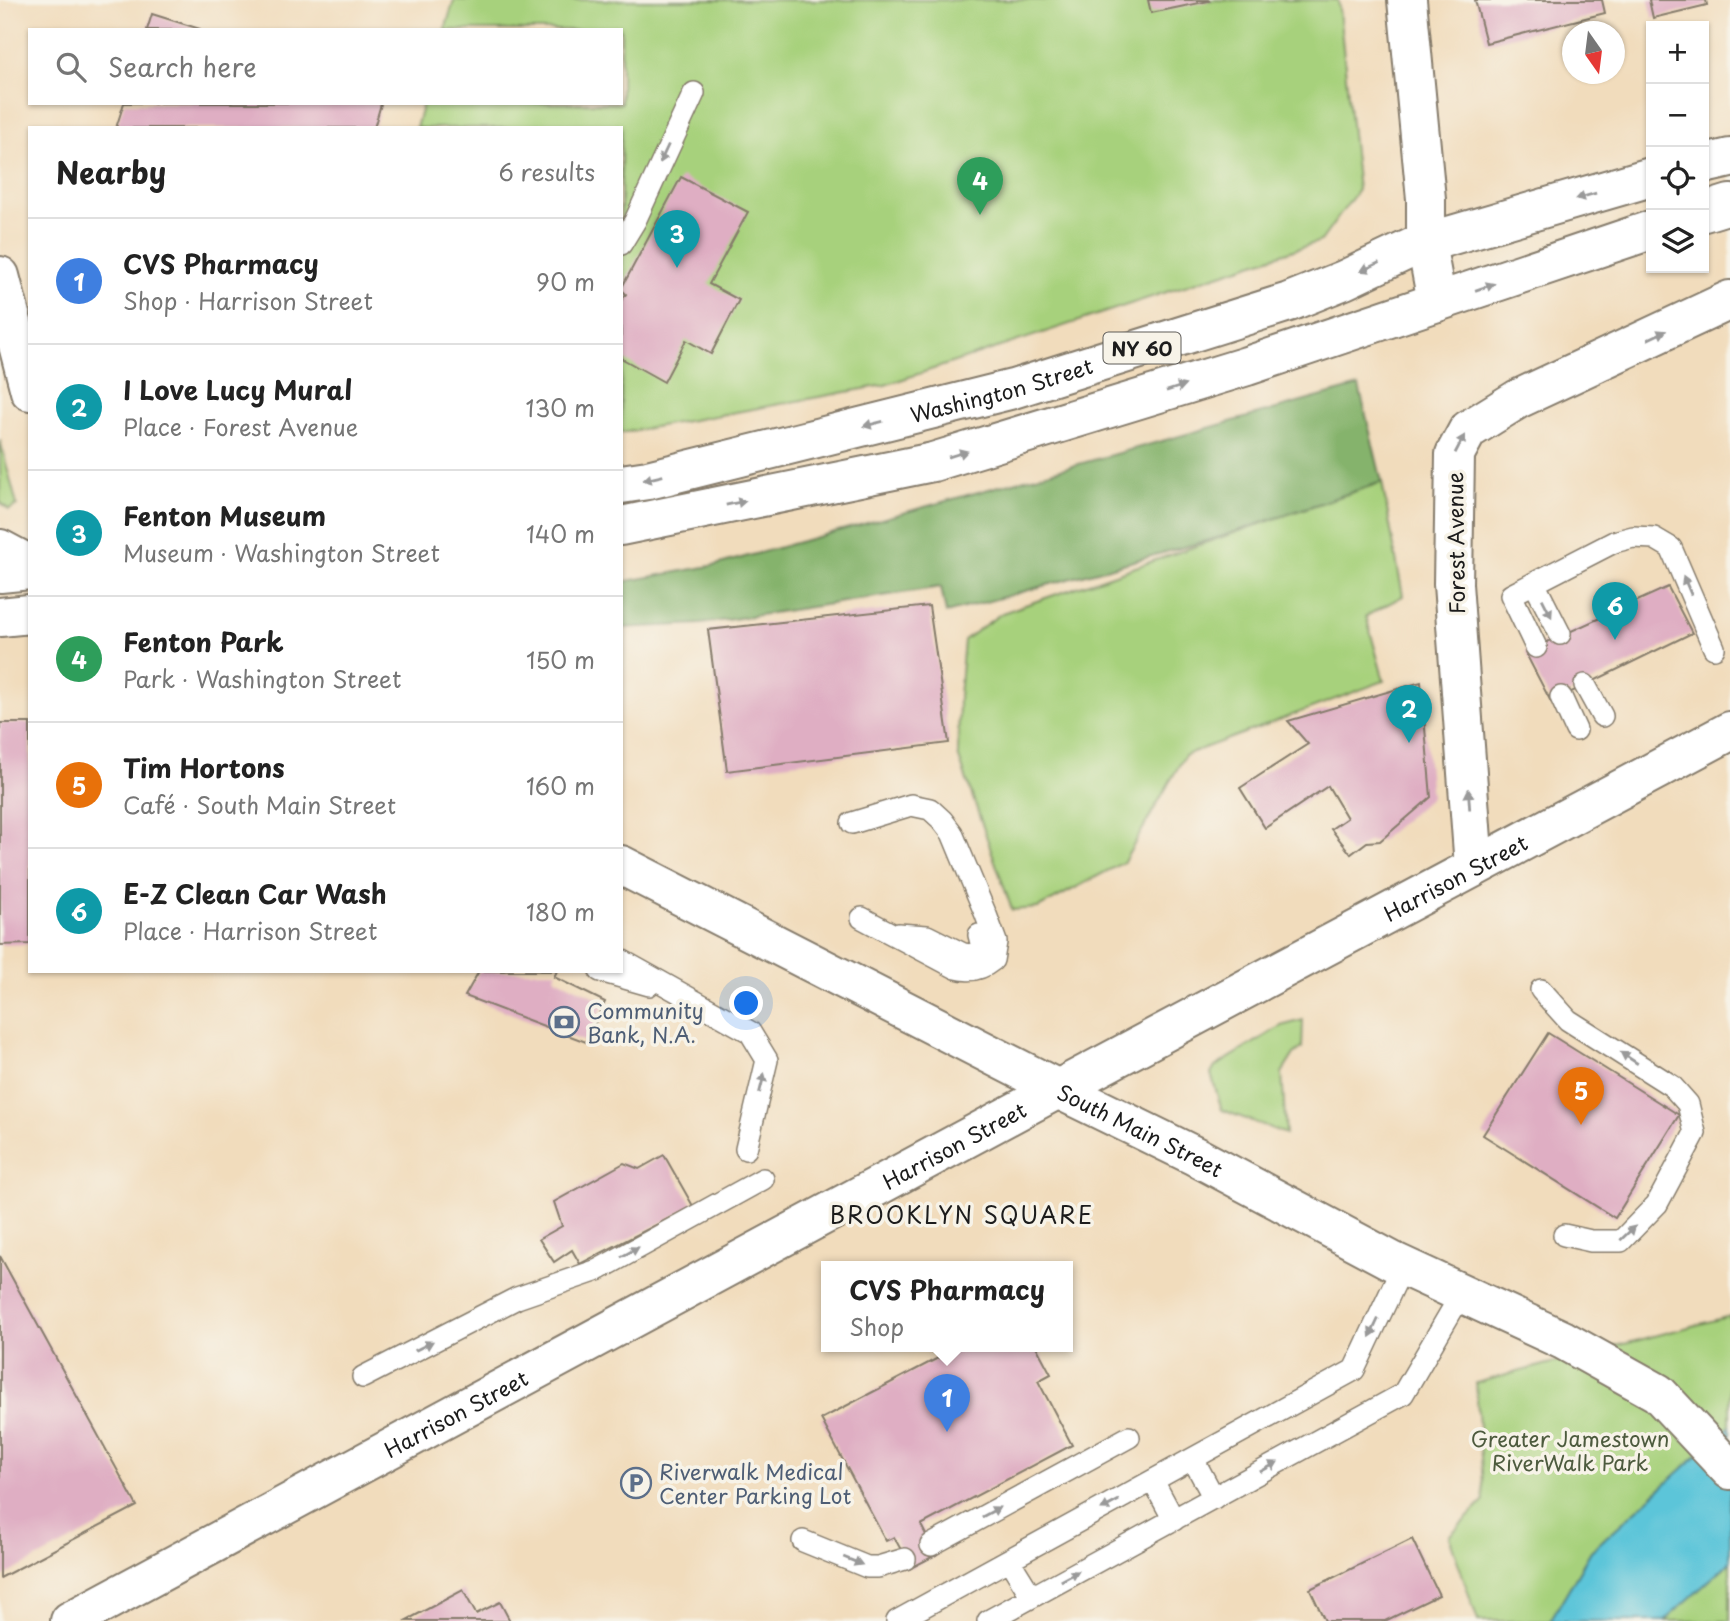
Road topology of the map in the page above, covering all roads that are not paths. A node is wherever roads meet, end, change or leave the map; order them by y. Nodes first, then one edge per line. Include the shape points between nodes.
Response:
1 (1407, 0) edge
2 (694, 93) dead end
3 (1730, 158) edge
4 (1709, 163) edge
5 (1646, 178) edge
6 (1730, 204) edge
7 (1709, 210) edge
8 (1646, 232) edge
9 (623, 241) edge
10 (1426, 243) junction
11 (0, 276) edge
12 (1730, 300) edge
13 (1437, 302) junction
14 (28, 383) edge
15 (623, 484) edge
16 (623, 526) edge
17 (0, 549) edge
18 (28, 564) edge
19 (28, 570) edge
20 (0, 573) edge
21 (1534, 583) junction
22 (28, 614) edge
23 (0, 617) edge
24 (1560, 634) dead end
25 (1536, 647) dead end
26 (1714, 648) dead end
27 (1585, 685) dead end
28 (1561, 697) dead end
29 (1602, 716) dead end
30 (1576, 730) dead end
31 (1730, 731) edge
32 (852, 823) dead end
33 (623, 865) edge
34 (1474, 867) junction
35 (862, 918) dead end
36 (623, 961) edge
37 (607, 973) edge
38 (1541, 990) dead end
39 (678, 993) junction
40 (1058, 1089) junction
41 (746, 1149) dead end
42 (763, 1179) dead end
43 (1564, 1235) dead end
44 (1403, 1266) junction
45 (1462, 1293) junction
46 (363, 1377) dead end
47 (1129, 1437) dead end
48 (1193, 1459) junction
49 (1730, 1470) edge
50 (1153, 1481) junction
51 (1214, 1498) junction
52 (1174, 1520) junction
53 (803, 1541) dead end
54 (931, 1545) dead end
55 (905, 1559) dead end
56 (1009, 1560) junction
57 (1032, 1597) junction
58 (70, 1621) edge
59 (897, 1621) edge
60 (988, 1621) edge

1 - 10 main road
2 -> 9 lane
3 - 4 main road
5 -> 10 main road, Washington Street / NY 60
6 - 7 main road
13 -> 8 main road, NY 60
10 - 13 main road
10 -> 15 main road, Washington Street / NY 60 via 1289,302 1013,389
11 - 14 main road
34 -> 12 main road, Forest Avenue via 1453,584 1455,454 1468,430 1518,399
16 -> 13 main road, NY 60 via 933,462 1122,406
17 - 18 main road
19 - 20 main road
21 -> 24 lane
21 - 25 lane via 1511,595
26 -> 21 lane via 1671,548 1654,538 1614,542
22 - 23 main road
27 - 29 lane
28 - 30 lane
31 - 34 main road, Harrison Street
32 - 35 lane via 911,805 930,809 952,833 996,942 993,960 966,971 956,968
33 - 40 main road, South Main Street
34 - 40 main road, Harrison Street
36 - 39 lane
37 - 39 lane
43 -> 38 lane via 1621,1241 1657,1204 1695,1133 1688,1104 1672,1086 1568,1020
41 -> 39 lane via 767,1060 750,1032
40 - 44 main road, South Main Street
40 - 58 main road, Harrison Street
46 -> 42 lane via 517,1298 598,1270
44 - 45 main road, South Main Street
44 -> 48 lane via 1354,1370
45 - 49 main road, South Main Street via 1563,1340 1658,1393
51 -> 45 lane via 1403,1394
54 -> 47 lane
48 - 50 lane
48 - 51 lane
50 - 52 lane
50 -> 56 lane
51 - 52 lane
57 -> 52 lane
53 -> 55 lane via 867,1567
56 - 57 lane
56 - 59 lane
57 - 60 lane

